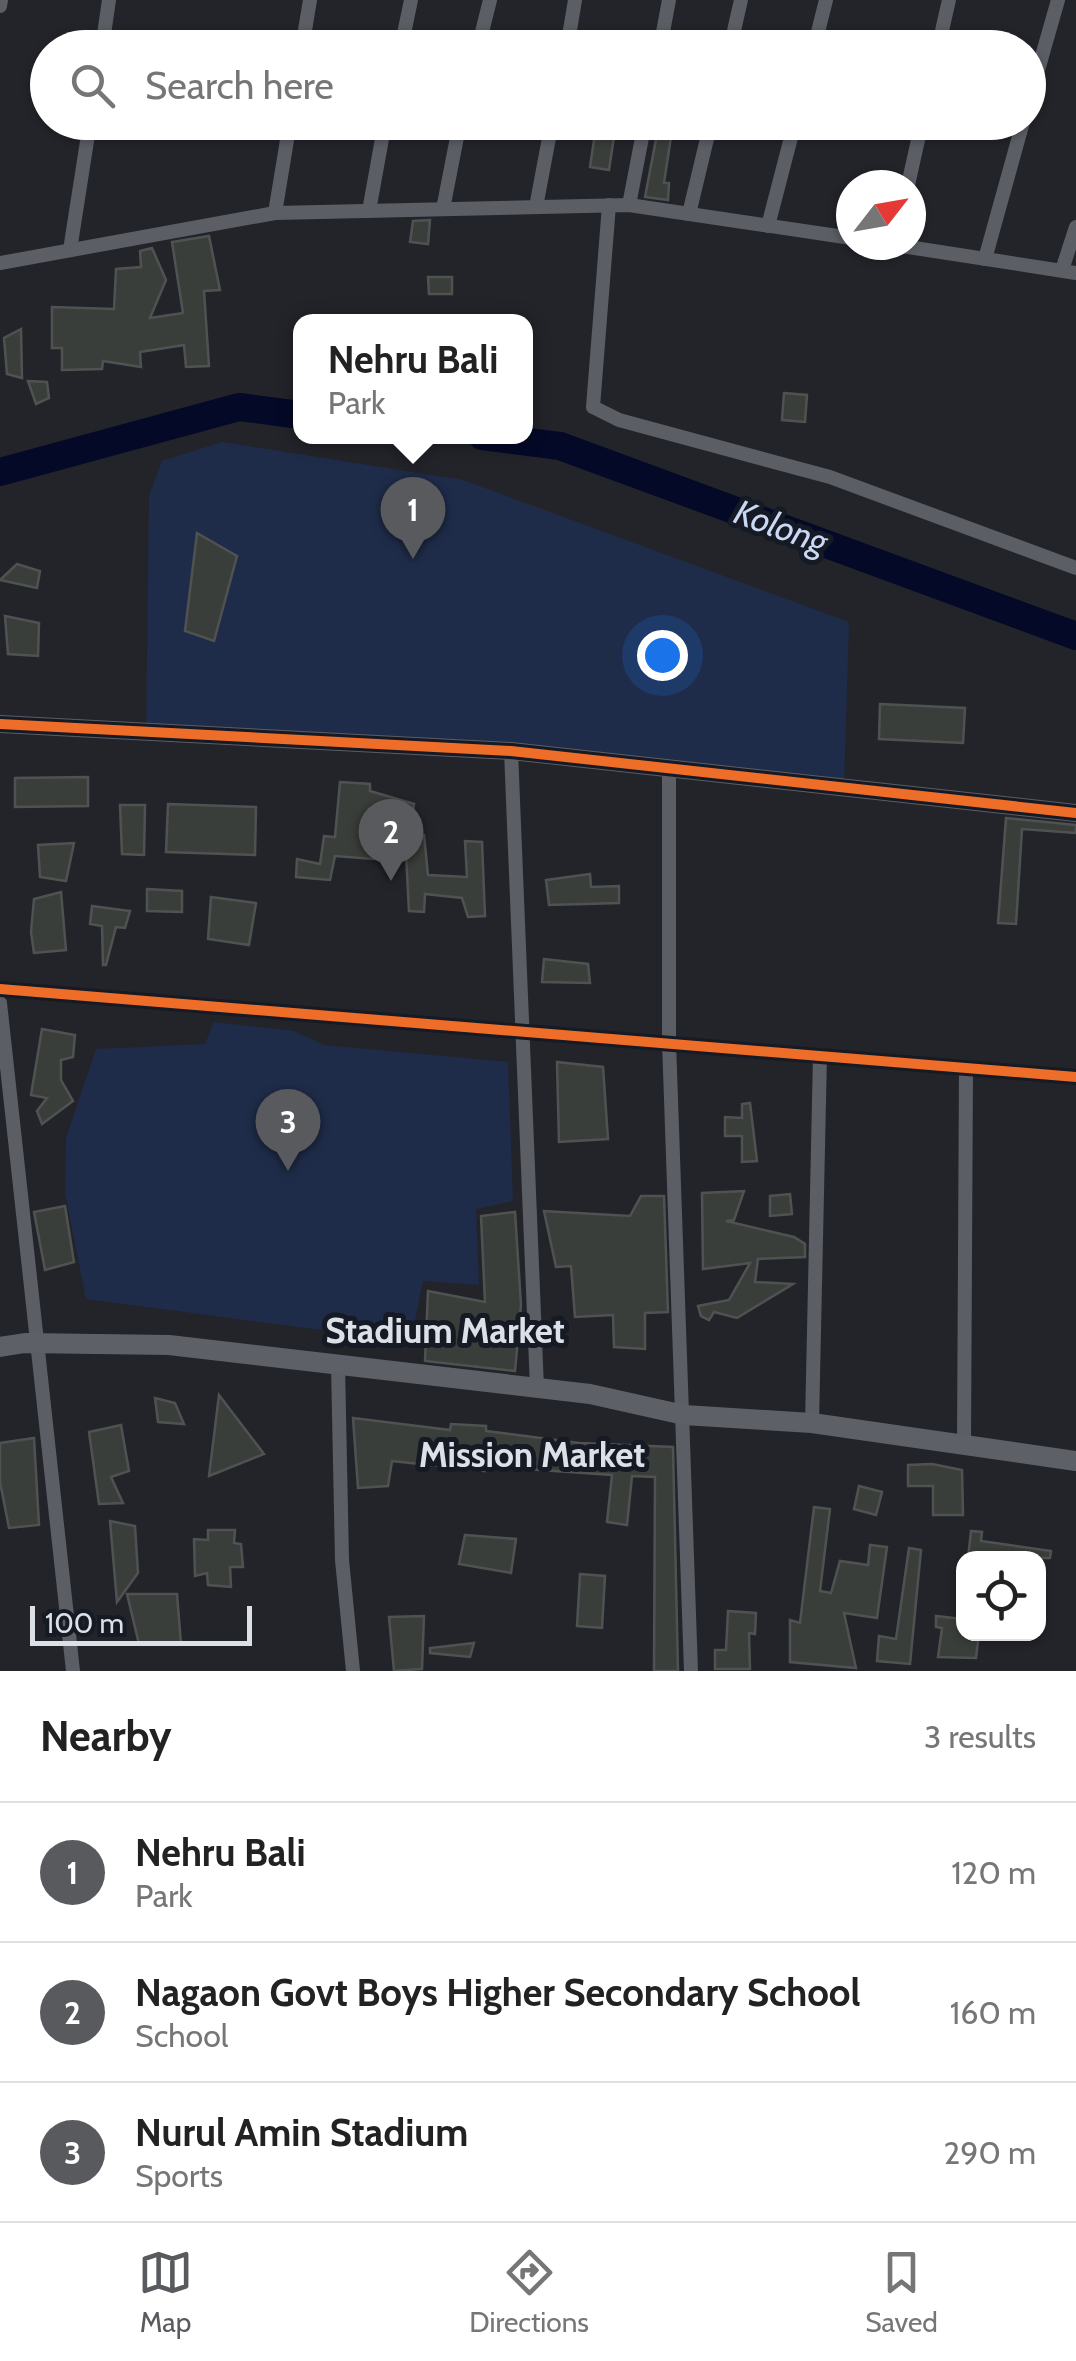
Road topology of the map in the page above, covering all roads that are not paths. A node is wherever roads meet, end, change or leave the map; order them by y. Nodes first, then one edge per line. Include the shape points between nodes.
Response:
1 (109, 0) edge
2 (310, 0) edge
3 (411, 0) edge
4 (490, 0) edge
5 (576, 0) edge
6 (669, 0) edge
7 (742, 0) edge
8 (826, 0) edge
9 (949, 0) edge
10 (1058, 0) edge
11 (105, 30) edge
12 (305, 30) edge
13 (405, 30) edge
14 (482, 30) edge
15 (570, 30) edge
16 (663, 30) edge
17 (734, 30) edge
18 (818, 30) edge
19 (942, 30) edge
20 (1046, 42) edge
21 (87, 140) edge
22 (287, 140) edge
23 (382, 140) edge
24 (456, 140) edge
25 (549, 140) edge
26 (642, 140) edge
27 (708, 140) edge
28 (790, 140) edge
29 (918, 140) edge
30 (1019, 140) edge
31 (911, 170) edge
32 (630, 204) junction
33 (609, 205) junction
34 (536, 207) junction
35 (443, 209) junction
36 (369, 211) junction
37 (276, 213) junction
38 (689, 214) junction
39 (768, 226) junction
40 (1076, 227) edge
41 (836, 236) edge
42 (70, 250) junction
43 (926, 250) edge
44 (985, 259) junction
45 (0, 262) edge
46 (1069, 272) edge
47 (1076, 568) edge
48 (0, 724) edge
49 (511, 751) junction
50 (670, 768) junction
51 (1076, 813) edge
52 (0, 989) edge
53 (0, 1004) edge
54 (522, 1033) junction
55 (669, 1042) junction
56 (820, 1056) junction
57 (966, 1068) junction
58 (1076, 1077) edge
59 (40, 1343) junction
60 (0, 1348) edge
61 (338, 1365) junction
62 (537, 1388) junction
63 (684, 1415) junction
64 (812, 1423) junction
65 (964, 1445) junction
66 (1076, 1460) edge
67 (73, 1671) edge
68 (353, 1671) edge
69 (691, 1671) edge

1 - 11 street
2 - 12 street
3 - 13 street
4 - 14 street
5 - 15 street
6 - 16 street
7 - 17 street
8 - 18 street
9 - 19 street
10 - 20 street
21 - 42 street
22 - 37 street
23 - 36 street
24 - 35 street
25 - 34 street
26 - 32 street
27 - 38 street
28 - 39 street
29 - 31 street
30 - 44 street
32 - 33 street
32 - 38 street
33 - 34 street
33 - 47 street via 593,407 830,477
34 - 35 street
35 - 36 street
36 - 37 street
37 - 42 street
38 - 39 street
39 - 41 street
40 - 46 street
42 - 45 street
43 - 44 street
44 - 46 street
48 - 49 street
49 - 50 street
49 - 54 street
50 - 51 street
50 - 55 street
52 - 54 street
53 - 59 street
54 - 55 street
54 - 62 street
55 - 56 street
55 - 63 street
56 - 57 street
56 - 64 street
57 - 58 street
57 - 65 street
59 - 60 main road
59 - 61 main road via 170,1345
59 - 67 street
61 - 62 main road
61 - 68 street via 342,1560
62 - 63 main road
63 - 64 main road
63 - 69 street
64 - 65 main road
65 - 66 main road

